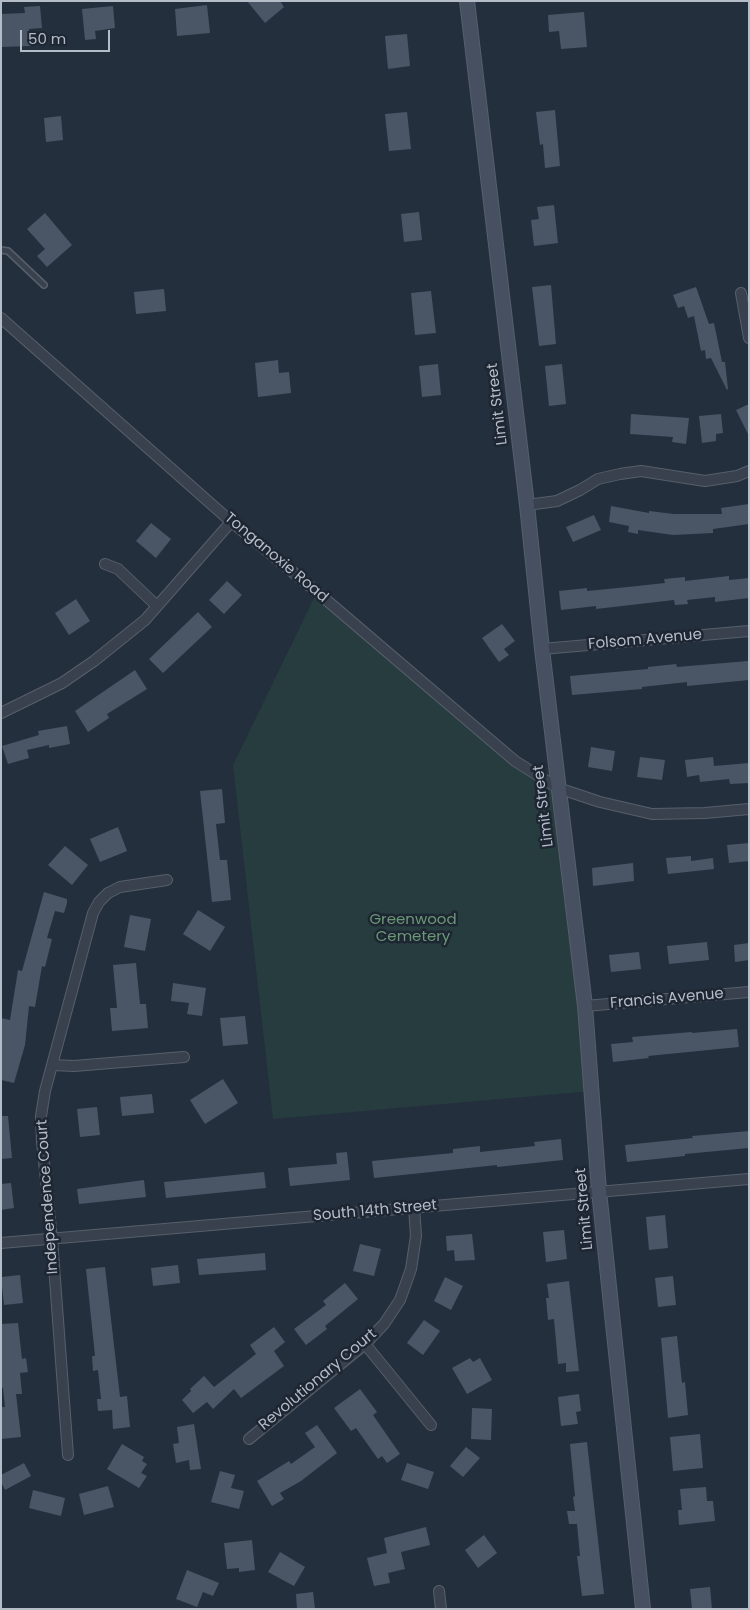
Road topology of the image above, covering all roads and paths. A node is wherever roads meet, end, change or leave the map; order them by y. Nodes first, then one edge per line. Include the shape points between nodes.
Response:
1 (467, 1) edge
2 (1, 250) edge
3 (44, 284) dead end
4 (741, 293) dead end
5 (1, 318) edge
6 (749, 338) edge
7 (749, 471) edge
8 (527, 505) junction
9 (231, 522) junction
10 (105, 564) dead end
11 (157, 606) junction
12 (749, 631) edge
13 (542, 649) junction
14 (1, 713) edge
15 (558, 788) junction
16 (749, 809) edge
17 (167, 880) dead end
18 (749, 992) edge
19 (585, 1006) junction
20 (184, 1057) dead end
21 (52, 1065) junction
22 (749, 1179) edge
23 (599, 1191) junction
24 (414, 1207) junction
25 (52, 1239) junction
26 (1, 1243) edge
27 (365, 1344) junction
28 (431, 1425) dead end
29 (249, 1439) dead end
30 (68, 1455) dead end
31 (439, 1591) dead end
32 (441, 1609) edge
33 (643, 1609) edge

1 - 8 street, Limit Street
2 - 3 lane via 8,251
4 - 6 street
5 - 9 street, Tonganoxie Road
7 - 8 street via 705,480 641,472 620,474 598,479 557,501
8 - 13 street, Limit Street
9 - 11 street
9 - 15 street, Tonganoxie Road via 514,761
10 - 11 street via 118,569
11 - 14 street via 145,620 62,683
12 - 13 street, Folsom Avenue
13 - 15 street, Limit Street
15 - 16 street, Tonganoxie Road via 652,814
15 - 19 street, Limit Street
17 - 21 street, Independence Court via 120,887 108,893 92,913
18 - 19 street, Francis Avenue
19 - 23 street, Limit Street
20 - 21 street
21 - 25 street, Independence Court via 41,1116
22 - 23 street, South 14th Street
23 - 24 street, South 14th Street
23 - 33 street, Limit Street
24 - 25 street, South 14th Street
24 - 27 street, Revolutionary Court via 416,1236 411,1269 400,1300
25 - 26 street, South 14th Street
25 - 30 street, Independence Court
27 - 28 street
27 - 29 street, Revolutionary Court
31 - 32 street

